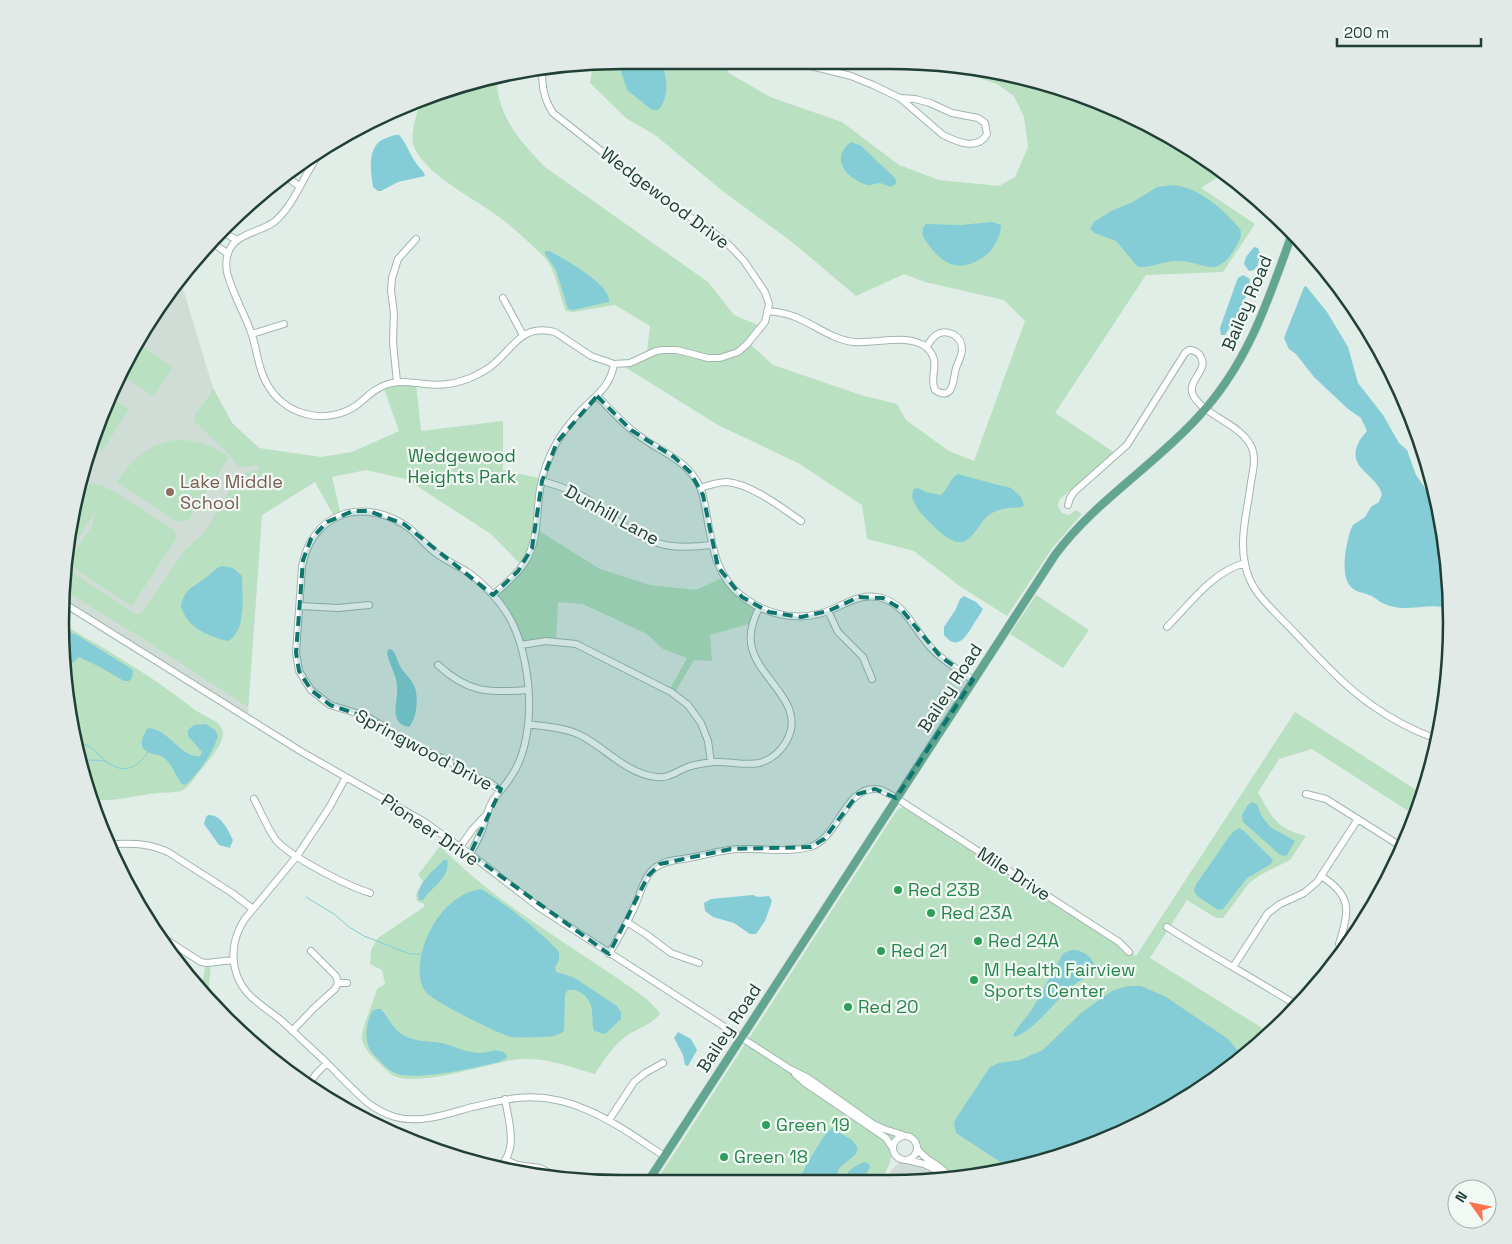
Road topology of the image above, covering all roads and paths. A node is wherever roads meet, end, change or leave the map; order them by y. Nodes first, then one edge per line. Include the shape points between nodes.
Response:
1 (823, 69) edge
2 (542, 74) edge
3 (900, 98) junction
4 (314, 163) edge
5 (290, 179) edge
6 (299, 186) junction
7 (227, 235) edge
8 (416, 239) dead end
9 (237, 240) junction
10 (1290, 240) edge
11 (216, 246) edge
12 (228, 254) junction
13 (504, 298) dead end
14 (768, 311) junction
15 (284, 324) dead end
16 (252, 334) junction
17 (524, 335) junction
18 (926, 347) junction
19 (614, 364) junction
20 (397, 382) junction
21 (596, 396) junction
22 (1206, 408) junction
23 (542, 481) junction
24 (700, 488) junction
25 (1068, 505) dead end
26 (801, 521) dead end
27 (712, 545) junction
28 (1245, 563) junction
29 (493, 595) junction
30 (368, 605) dead end
31 (300, 606) junction
32 (69, 607) edge
33 (759, 608) junction
34 (828, 611) junction
35 (1167, 627) dead end
36 (521, 645) junction
37 (438, 665) dead end
38 (872, 679) dead end
39 (973, 680) junction
40 (528, 690) junction
41 (528, 724) junction
42 (1431, 736) edge
43 (711, 762) junction
44 (346, 776) junction
45 (500, 790) junction
46 (1306, 794) dead end
47 (896, 798) junction
48 (254, 799) dead end
49 (486, 815) junction
50 (1358, 819) junction
51 (115, 844) edge
52 (1396, 844) edge
53 (460, 847) junction
54 (470, 854) junction
55 (297, 856) junction
56 (1321, 876) junction
57 (370, 893) dead end
58 (253, 909) junction
59 (627, 922) junction
60 (1167, 927) dead end
61 (1340, 943) edge
62 (172, 944) edge
63 (311, 951) dead end
64 (1129, 952) dead end
65 (609, 954) junction
66 (233, 960) junction
67 (699, 963) dead end
68 (1232, 967) junction
69 (338, 983) junction
70 (347, 983) dead end
71 (1292, 1002) edge
72 (292, 1031) junction
73 (741, 1038) junction
74 (326, 1063) junction
75 (663, 1063) dead end
76 (790, 1069) junction
77 (312, 1080) edge
78 (505, 1100) junction
79 (609, 1120) junction
80 (903, 1135) junction
81 (892, 1147) junction
82 (917, 1148) junction
83 (664, 1156) junction
84 (506, 1160) junction
85 (908, 1160) junction
86 (504, 1162) edge
87 (544, 1170) edge
88 (946, 1172) edge
89 (943, 1173) edge
90 (652, 1175) edge

1 - 3 street via 851,76
2 - 14 street, Wedgewood Drive via 543,93 554,113 665,200 729,245 765,292
3 - 3 street via 951,139 977,144 987,134 985,123 978,118 952,114 915,99
4 - 6 street
5 - 6 street
6 - 9 street via 276,220
7 - 9 street
8 - 20 street via 398,259 392,278
9 - 12 street
10 - 22 main road, Bailey Road via 1252,338 1226,383
11 - 12 street
12 - 16 street via 228,274
13 - 17 street
14 - 18 street via 800,319 834,337 852,342 908,340
14 - 19 street via 765,322 752,338 732,355 714,359 669,350 656,351 630,363
15 - 16 street
16 - 20 street via 266,382 279,400 301,413 325,416 343,412 375,390
17 - 19 street via 549,330 591,356
17 - 20 street via 503,356 468,379 441,385
18 - 18 street via 934,362 935,390 948,392 962,354 960,340 942,332
19 - 21 street via 611,378
21 - 23 street via 563,433 548,460
21 - 24 street via 639,436 682,462
22 - 25 street, Bailey Road via 1192,390 1202,370 1200,355 1188,350 1125,448 1074,492
22 - 28 street via 1241,433 1254,453 1243,545
22 - 39 main road, Bailey Road via 1184,432 1095,509 1070,536
23 - 27 street, Dunhill Lane via 574,492 652,541 680,547
23 - 29 street via 532,548 522,566
24 - 26 street via 720,482 737,484 768,499
24 - 27 street
27 - 33 street via 718,567 729,584
28 - 35 street via 1222,572
28 - 42 street via 1253,585 1263,599 1343,682 1390,717
29 - 31 street, Springwood Drive via 476,578 435,553 404,524 378,513 353,511 328,522 316,532 308,546 302,567
29 - 36 street, Springwood Drive via 508,615
30 - 31 street via 338,608
31 - 45 street, Springwood Drive via 297,662 302,678 316,696 336,707 366,716 404,743 447,760
32 - 44 street, Pioneer Drive via 302,752
33 - 34 street via 790,616 810,616
33 - 43 street via 752,623 751,646 761,668 789,706 788,739 768,760 752,764
34 - 38 street via 838,632 862,657
34 - 39 street via 859,598 875,597 889,601 907,615 932,649
36 - 40 street, Springwood Drive
36 - 43 street via 546,641 576,644 671,692 688,705 702,724
37 - 40 street via 472,688
39 - 47 main road, Bailey Road
40 - 41 street, Springwood Drive
41 - 43 street via 578,734 625,766 652,777 666,777 694,765
41 - 45 street, Springwood Drive via 517,768
44 - 53 street, Pioneer Drive via 423,821
44 - 55 street
45 - 49 street, Springwood Drive
46 - 50 street via 1323,797
47 - 59 street, Mile Drive via 875,789 858,794 824,839 812,847 729,850 660,864 648,876
47 - 64 street, Mile Drive via 1119,942
47 - 73 main road, Bailey Road
48 - 55 street via 276,839
49 - 53 street, Springwood Drive
49 - 54 street, Springwood Drive
50 - 52 street
50 - 56 street
51 - 58 street via 136,843 168,852
53 - 54 street, Pioneer Drive
54 - 65 street, Pioneer Drive via 540,908
55 - 57 street via 354,888
55 - 58 street
56 - 61 street via 1338,888 1345,900 1346,920
56 - 68 street via 1304,893 1268,913
58 - 66 street via 236,936
59 - 65 street, Mile Drive
59 - 67 street via 671,953
60 - 68 street
62 - 66 street via 207,964
63 - 69 street via 334,974
65 - 73 street, Pioneer Drive
66 - 72 street via 246,991
68 - 71 street
69 - 70 street
69 - 72 street
72 - 74 street
73 - 76 street, Pioneer Drive
73 - 83 main road, Bailey Road
74 - 77 street
74 - 78 street via 368,1103 395,1117 427,1119
75 - 79 street via 634,1082
76 - 80 street, Pioneer Drive via 876,1126
76 - 81 street, Pioneer Drive via 805,1083 884,1137
78 - 79 street via 556,1100 588,1109
78 - 84 street via 512,1143
79 - 83 street
80 - 81 street via 896,1138
80 - 82 street via 914,1138
81 - 85 street via 897,1158
82 - 85 street
82 - 88 street
83 - 90 main road, Bailey Road
84 - 86 street
84 - 87 street
85 - 89 street

